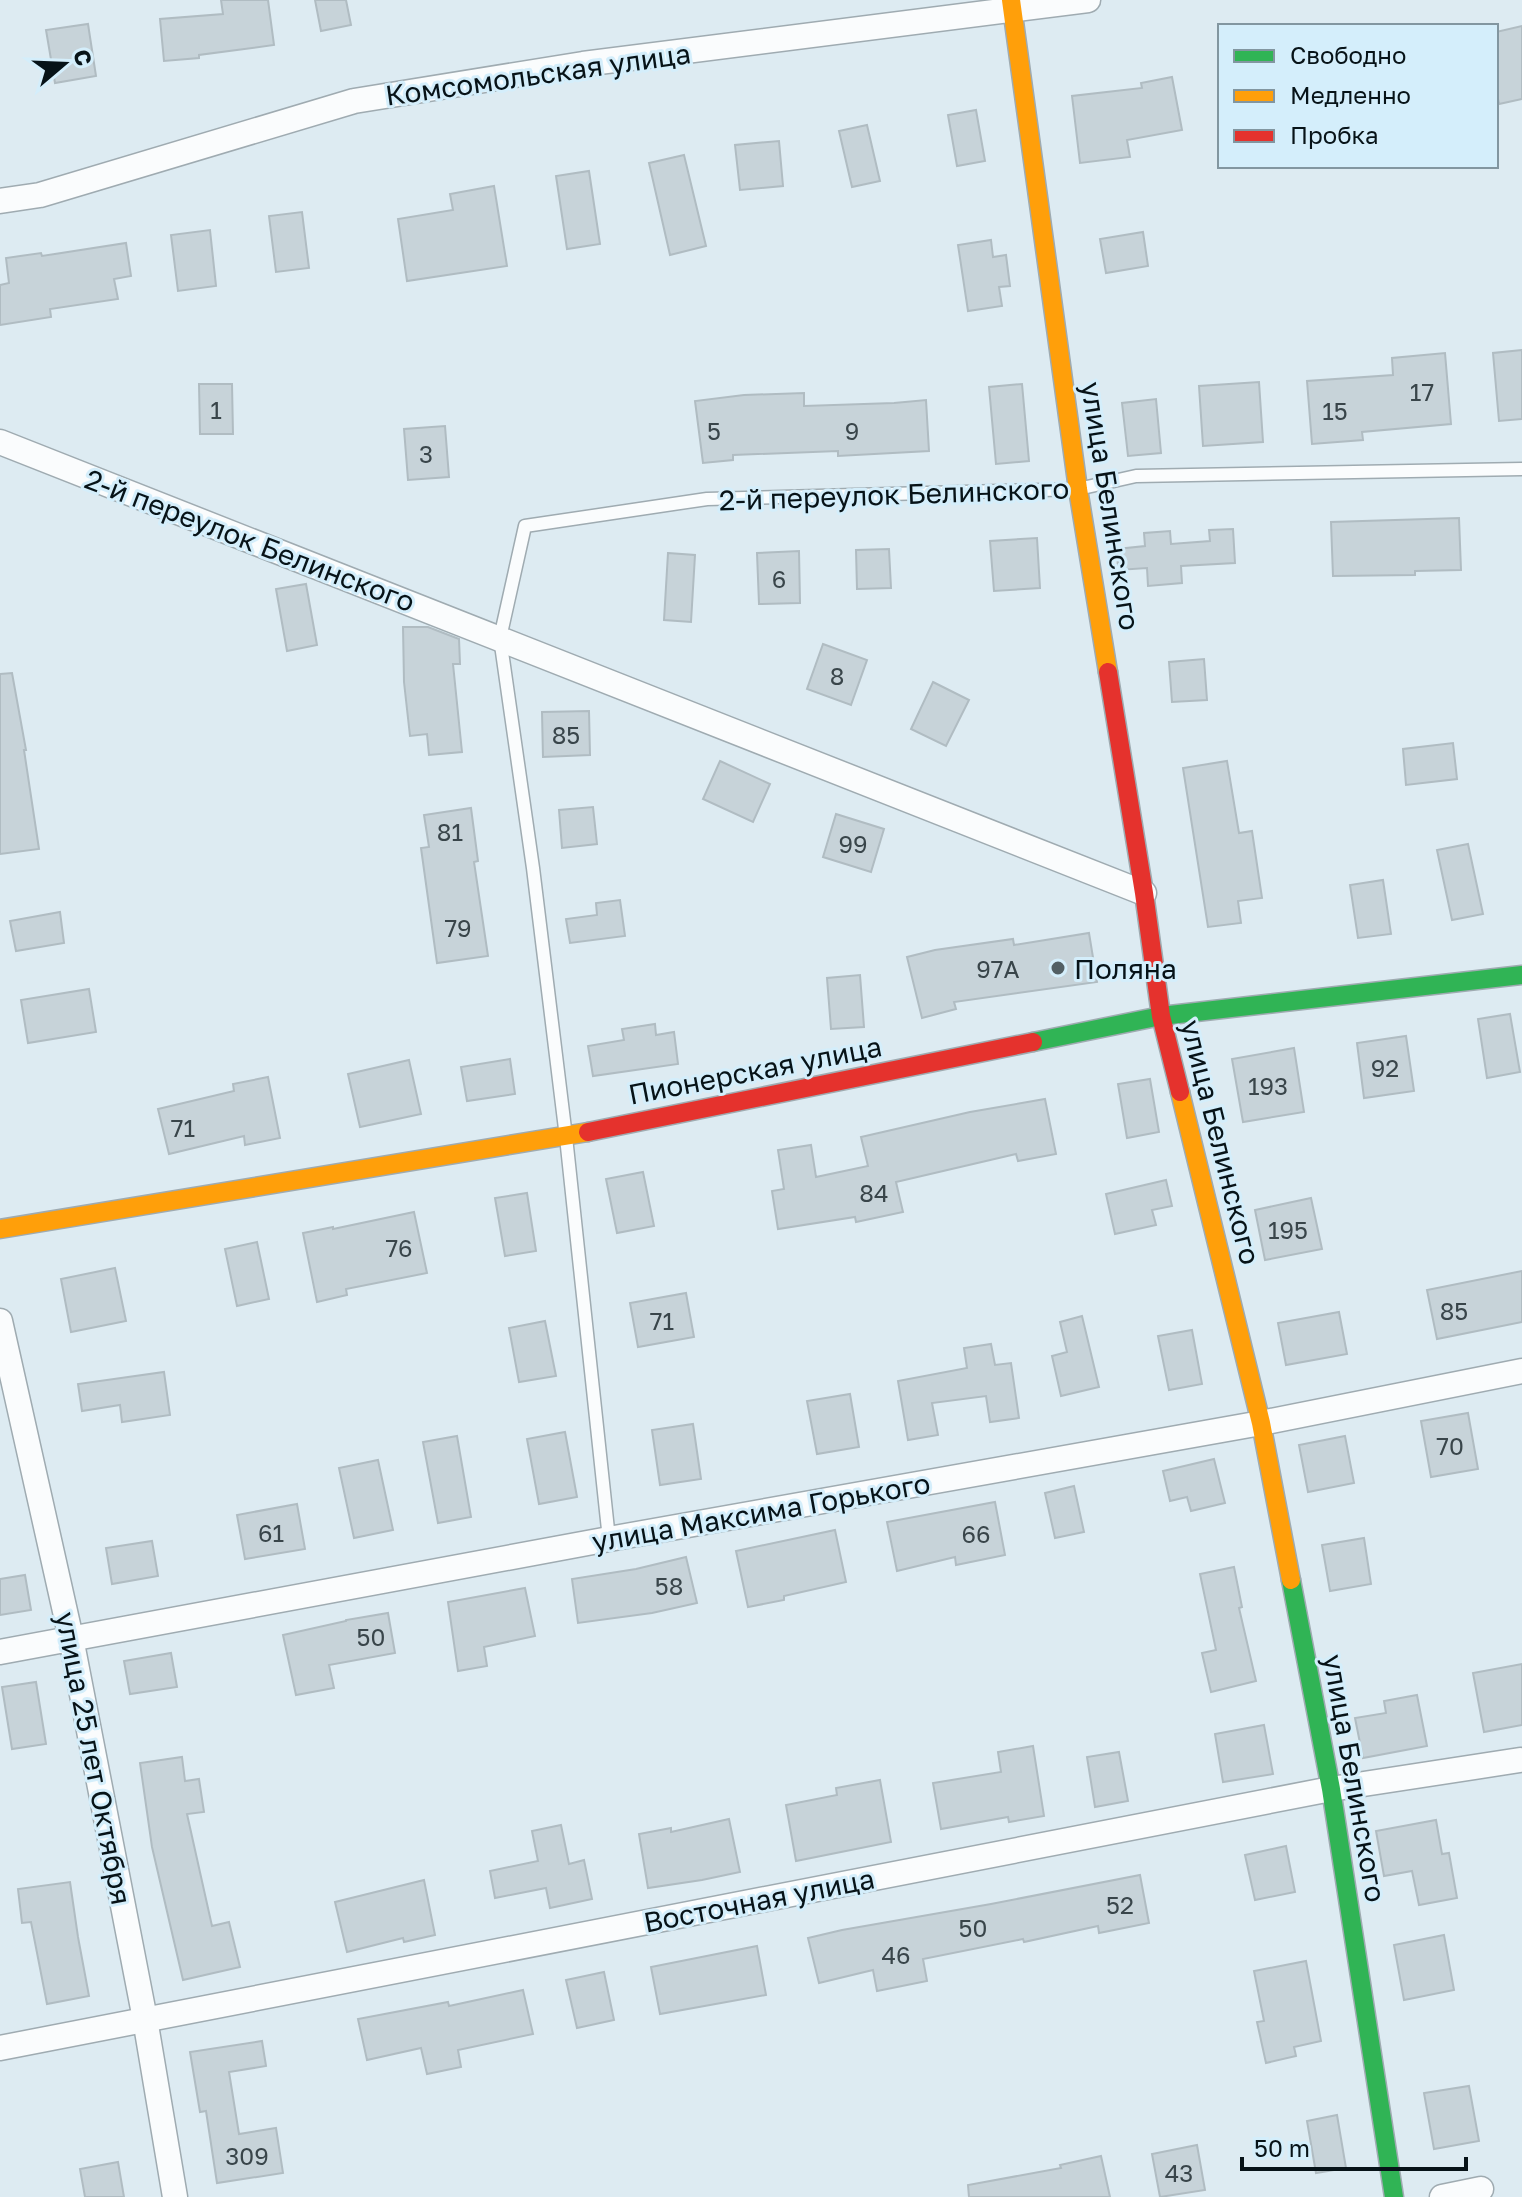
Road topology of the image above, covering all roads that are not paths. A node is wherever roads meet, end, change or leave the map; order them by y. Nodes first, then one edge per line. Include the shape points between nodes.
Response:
1 (1088, 0) edge
2 (1012, 5) edge
3 (0, 201) edge
4 (0, 442) edge
5 (1522, 469) edge
6 (1078, 489) junction
7 (500, 638) junction
8 (1144, 893) junction
9 (1522, 975) edge
10 (1161, 1016) junction
11 (566, 1137) junction
12 (0, 1229) edge
13 (0, 1321) edge
14 (1522, 1371) edge
15 (1261, 1423) junction
16 (609, 1539) junction
17 (71, 1638) junction
18 (0, 1652) edge
19 (1521, 1760) edge
20 (1331, 1789) junction
21 (145, 2019) junction
22 (0, 2048) edge
23 (1481, 2189) dead end
24 (175, 2197) edge
25 (1394, 2197) edge
26 (1442, 2197) edge

1 - 2 street, Комсомольская улица
2 - 3 street, Комсомольская улица via 354,101 40,195
2 - 6 street, улица Белинского
4 - 7 street, 2-й переулок Белинского
5 - 6 lane, 2-й переулок Белинского via 1136,476
6 - 7 lane, 2-й переулок Белинского via 707,499 525,526
6 - 8 street, улица Белинского
7 - 8 street, 2-й переулок Белинского
7 - 11 lane, 2-й переулок Белинского
8 - 10 street, улица Белинского
9 - 10 street, Пионерская улица
10 - 11 street, Пионерская улица
10 - 15 street, улица Белинского
11 - 12 street, Пионерская улица
11 - 16 lane, 2-й переулок Белинского
13 - 17 street, улица 25 лет Октября
14 - 15 street, улица Максима Горького
15 - 16 street, улица Максима Горького
15 - 20 street, улица Белинского
16 - 17 street, улица Максима Горького
17 - 18 street, улица Максима Горького
17 - 21 street, улица 25 лет Октября
19 - 20 street, Восточная улица
20 - 21 street, Восточная улица
20 - 25 street, улица Белинского
21 - 22 street, Восточная улица
21 - 24 street, улица 25 лет Октября
23 - 26 street

